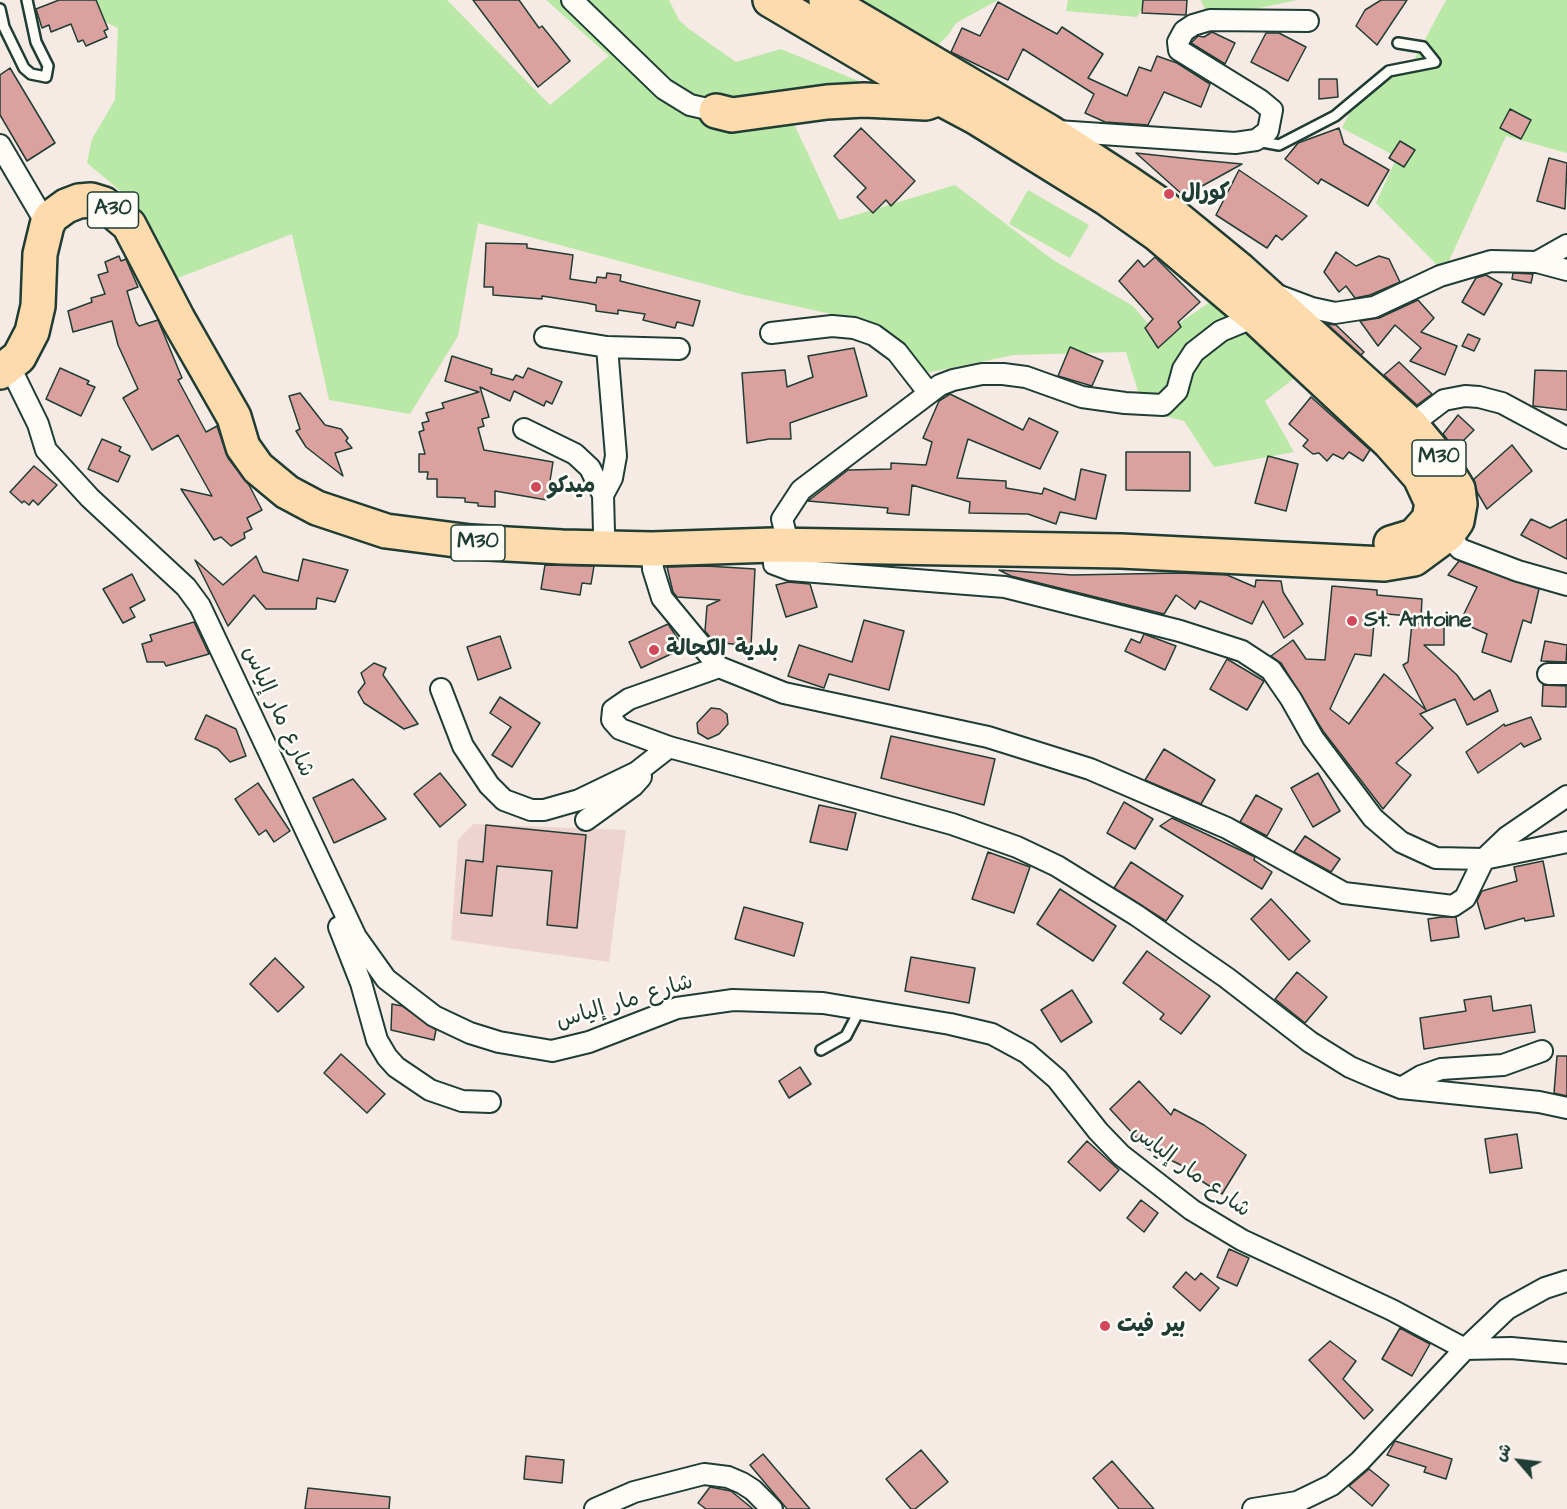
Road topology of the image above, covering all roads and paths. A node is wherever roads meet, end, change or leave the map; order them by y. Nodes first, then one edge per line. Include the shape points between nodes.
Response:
1 (27, 0) edge
2 (572, 0) edge
3 (770, 0) edge
4 (826, 0) edge
5 (0, 9) edge
6 (1308, 21) dead end
7 (840, 43) junction
8 (1398, 43) dead end
9 (904, 79) junction
10 (841, 89) junction
11 (939, 98) junction
12 (716, 111) junction
13 (1048, 131) junction
14 (1256, 140) junction
15 (0, 145) edge
16 (47, 225) junction
17 (1567, 246) edge
18 (1537, 262) junction
19 (1567, 270) edge
20 (1263, 307) junction
21 (771, 333) dead end
22 (545, 337) dead end
23 (607, 347) junction
24 (679, 349) dead end
25 (5, 368) edge
26 (928, 392) junction
27 (234, 417) junction
28 (1411, 425) junction
29 (524, 429) dead end
30 (1567, 438) edge
31 (603, 495) junction
32 (604, 532) junction
33 (1448, 534) junction
34 (779, 538) junction
35 (652, 549) junction
36 (1567, 585) edge
37 (719, 667) junction
38 (441, 689) dead end
39 (669, 747) junction
40 (646, 767) junction
41 (1567, 796) edge
42 (586, 820) dead end
43 (1567, 842) edge
44 (1484, 859) junction
45 (331, 888) junction
46 (853, 1007) junction
47 (821, 1050) dead end
48 (1542, 1051) dead end
49 (1401, 1088) junction
50 (490, 1102) dead end
51 (1567, 1108) edge
52 (1567, 1281) edge
53 (1465, 1348) junction
54 (1567, 1353) edge
55 (595, 1509) edge
56 (772, 1509) edge
57 (1253, 1509) edge

1 - 5 lane via 36,42 48,66 46,77 24,68 4,27
2 - 12 street via 664,89 690,105
3 - 7 highway, M30
4 - 13 highway, M30
6 - 14 street via 1210,20 1193,25 1178,42 1179,50 1272,110 1268,130
7 - 9 highway, M30
7 - 10 highway via 844,70
8 - 14 lane via 1423,47 1435,62 1389,71 1335,116 1279,145
9 - 10 highway
9 - 11 highway, M30
10 - 12 highway via 735,102
11 - 12 highway via 926,103 817,103 732,115
11 - 20 highway, M30 via 1106,198
13 - 14 street via 1236,143
13 - 20 highway, M30 via 1162,206
15 - 16 street
16 - 25 highway via 32,332 26,348
16 - 27 highway, A30 via 66,206 91,200 104,204 129,225
17 - 18 street
18 - 19 street
18 - 20 street via 1513,260 1467,266 1374,307 1335,313 1279,296
20 - 26 street via 1194,352 1183,369 1177,391 1163,405 1083,397 1026,377 1003,374 953,380
20 - 28 highway, M30
20 - 34 highway, M30 via 1420,477 1429,492 1432,511 1414,536 1392,543 1311,544
21 - 26 street via 832,326 864,332 897,352
22 - 23 street
23 - 24 street
23 - 31 street via 616,456 612,478
25 - 45 street, شارع مار إلياس via 38,424 46,450 90,498 186,586 200,606
26 - 34 street via 801,490 782,519
27 - 32 highway, M30 via 254,432 295,477 329,498 365,513 433,528
27 - 35 highway, M30 via 243,447 258,468 287,492 348,520 386,531 450,540
28 - 30 street via 1443,400 1465,396 1502,404
28 - 33 highway, M30 via 1442,461 1458,489 1457,521
29 - 31 street via 575,454 590,468
31 - 32 street
32 - 34 highway, M30
33 - 34 highway, M30 via 1414,559 1384,564
33 - 36 street via 1460,549
34 - 35 highway, M30
34 - 44 street via 774,564 780,567 1005,587 1180,631 1242,651 1271,670 1335,770 1387,832 1436,858
35 - 37 street via 653,569 662,598
37 - 39 street via 628,699 613,710 612,720 620,729
37 - 44 street via 784,693 988,737 1090,769 1227,828 1335,889 1355,896 1453,906 1465,898
38 - 40 street via 450,718 473,764 504,800 519,806 544,810 558,807
39 - 40 street
39 - 49 street via 952,824 1017,847 1057,866 1145,921 1326,1053
40 - 42 street via 639,782
41 - 44 street via 1507,837
43 - 44 street
45 - 46 street, شارع مار إلياس via 356,938 386,979 434,1016 498,1042 552,1051 677,1008 733,1000
45 - 50 street via 329,903 361,983 377,1040 387,1057 430,1090 462,1101
46 - 47 lane via 857,1015 846,1036
46 - 53 street, شارع مار إلياس via 974,1029 1009,1042 1057,1078 1121,1155 1192,1210 1242,1240
48 - 49 street via 1503,1065 1441,1069
49 - 51 street
52 - 53 street via 1507,1309
53 - 54 street
53 - 57 street via 1360,1461 1332,1485 1297,1502
55 - 56 street via 634,1492 704,1474 728,1477 742,1484

